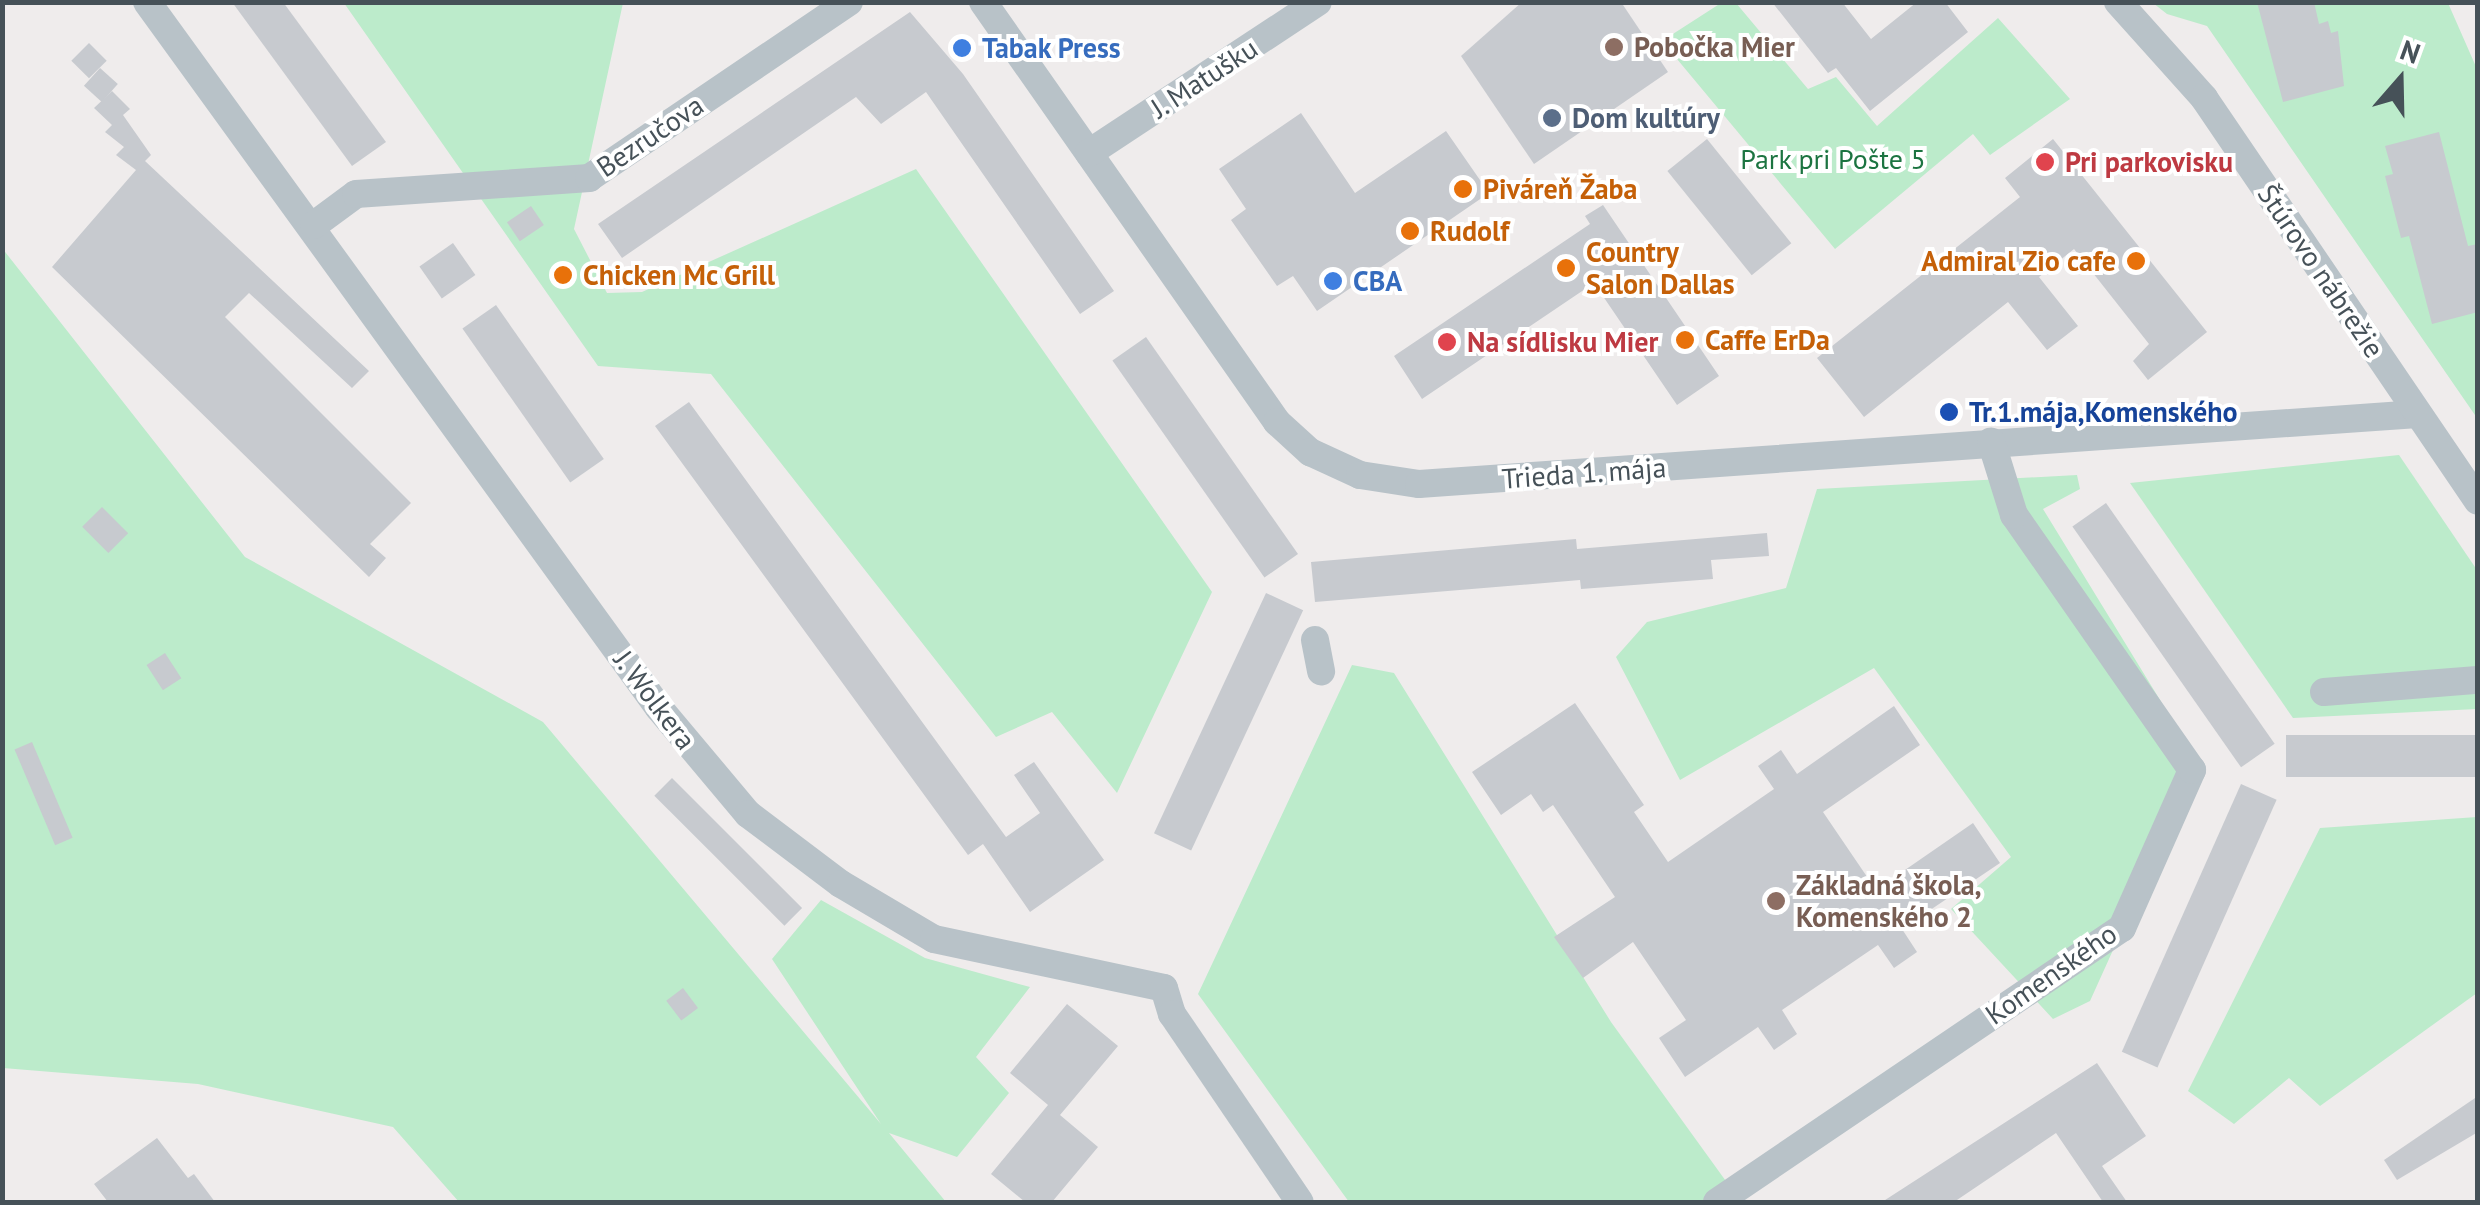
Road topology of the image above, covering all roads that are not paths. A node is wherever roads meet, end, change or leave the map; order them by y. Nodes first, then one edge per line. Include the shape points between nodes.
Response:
1 (148, 2) edge
2 (849, 2) edge
3 (983, 2) edge
4 (1318, 2) edge
5 (2118, 2) edge
6 (1089, 153) junction
7 (314, 225) junction
8 (2418, 414) junction
9 (1991, 441) junction
10 (2478, 500) edge
11 (1315, 640) dead end
12 (1320, 671) dead end
13 (2478, 680) edge
14 (2324, 692) dead end
15 (1300, 1202) edge
16 (1717, 1202) edge

1 - 7 street, J. Wolkera
2 - 7 street, Bezručova via 588,178 356,194
3 - 6 street, Trieda 1. mája
4 - 6 street, J. Matušku
5 - 8 street, Štúrovo nábrežie via 2204,98
6 - 9 street, Trieda 1. mája via 1277,422 1310,452 1360,474 1419,484
7 - 15 street, J. Wolkera via 659,708 748,814 842,884 934,939 1164,988 1172,1014
8 - 9 street, Trieda 1. mája
8 - 10 street, Štúrovo nábrežie
9 - 16 street, Komenského via 2014,516 2192,770 2122,928
11 - 12 street
13 - 14 street

